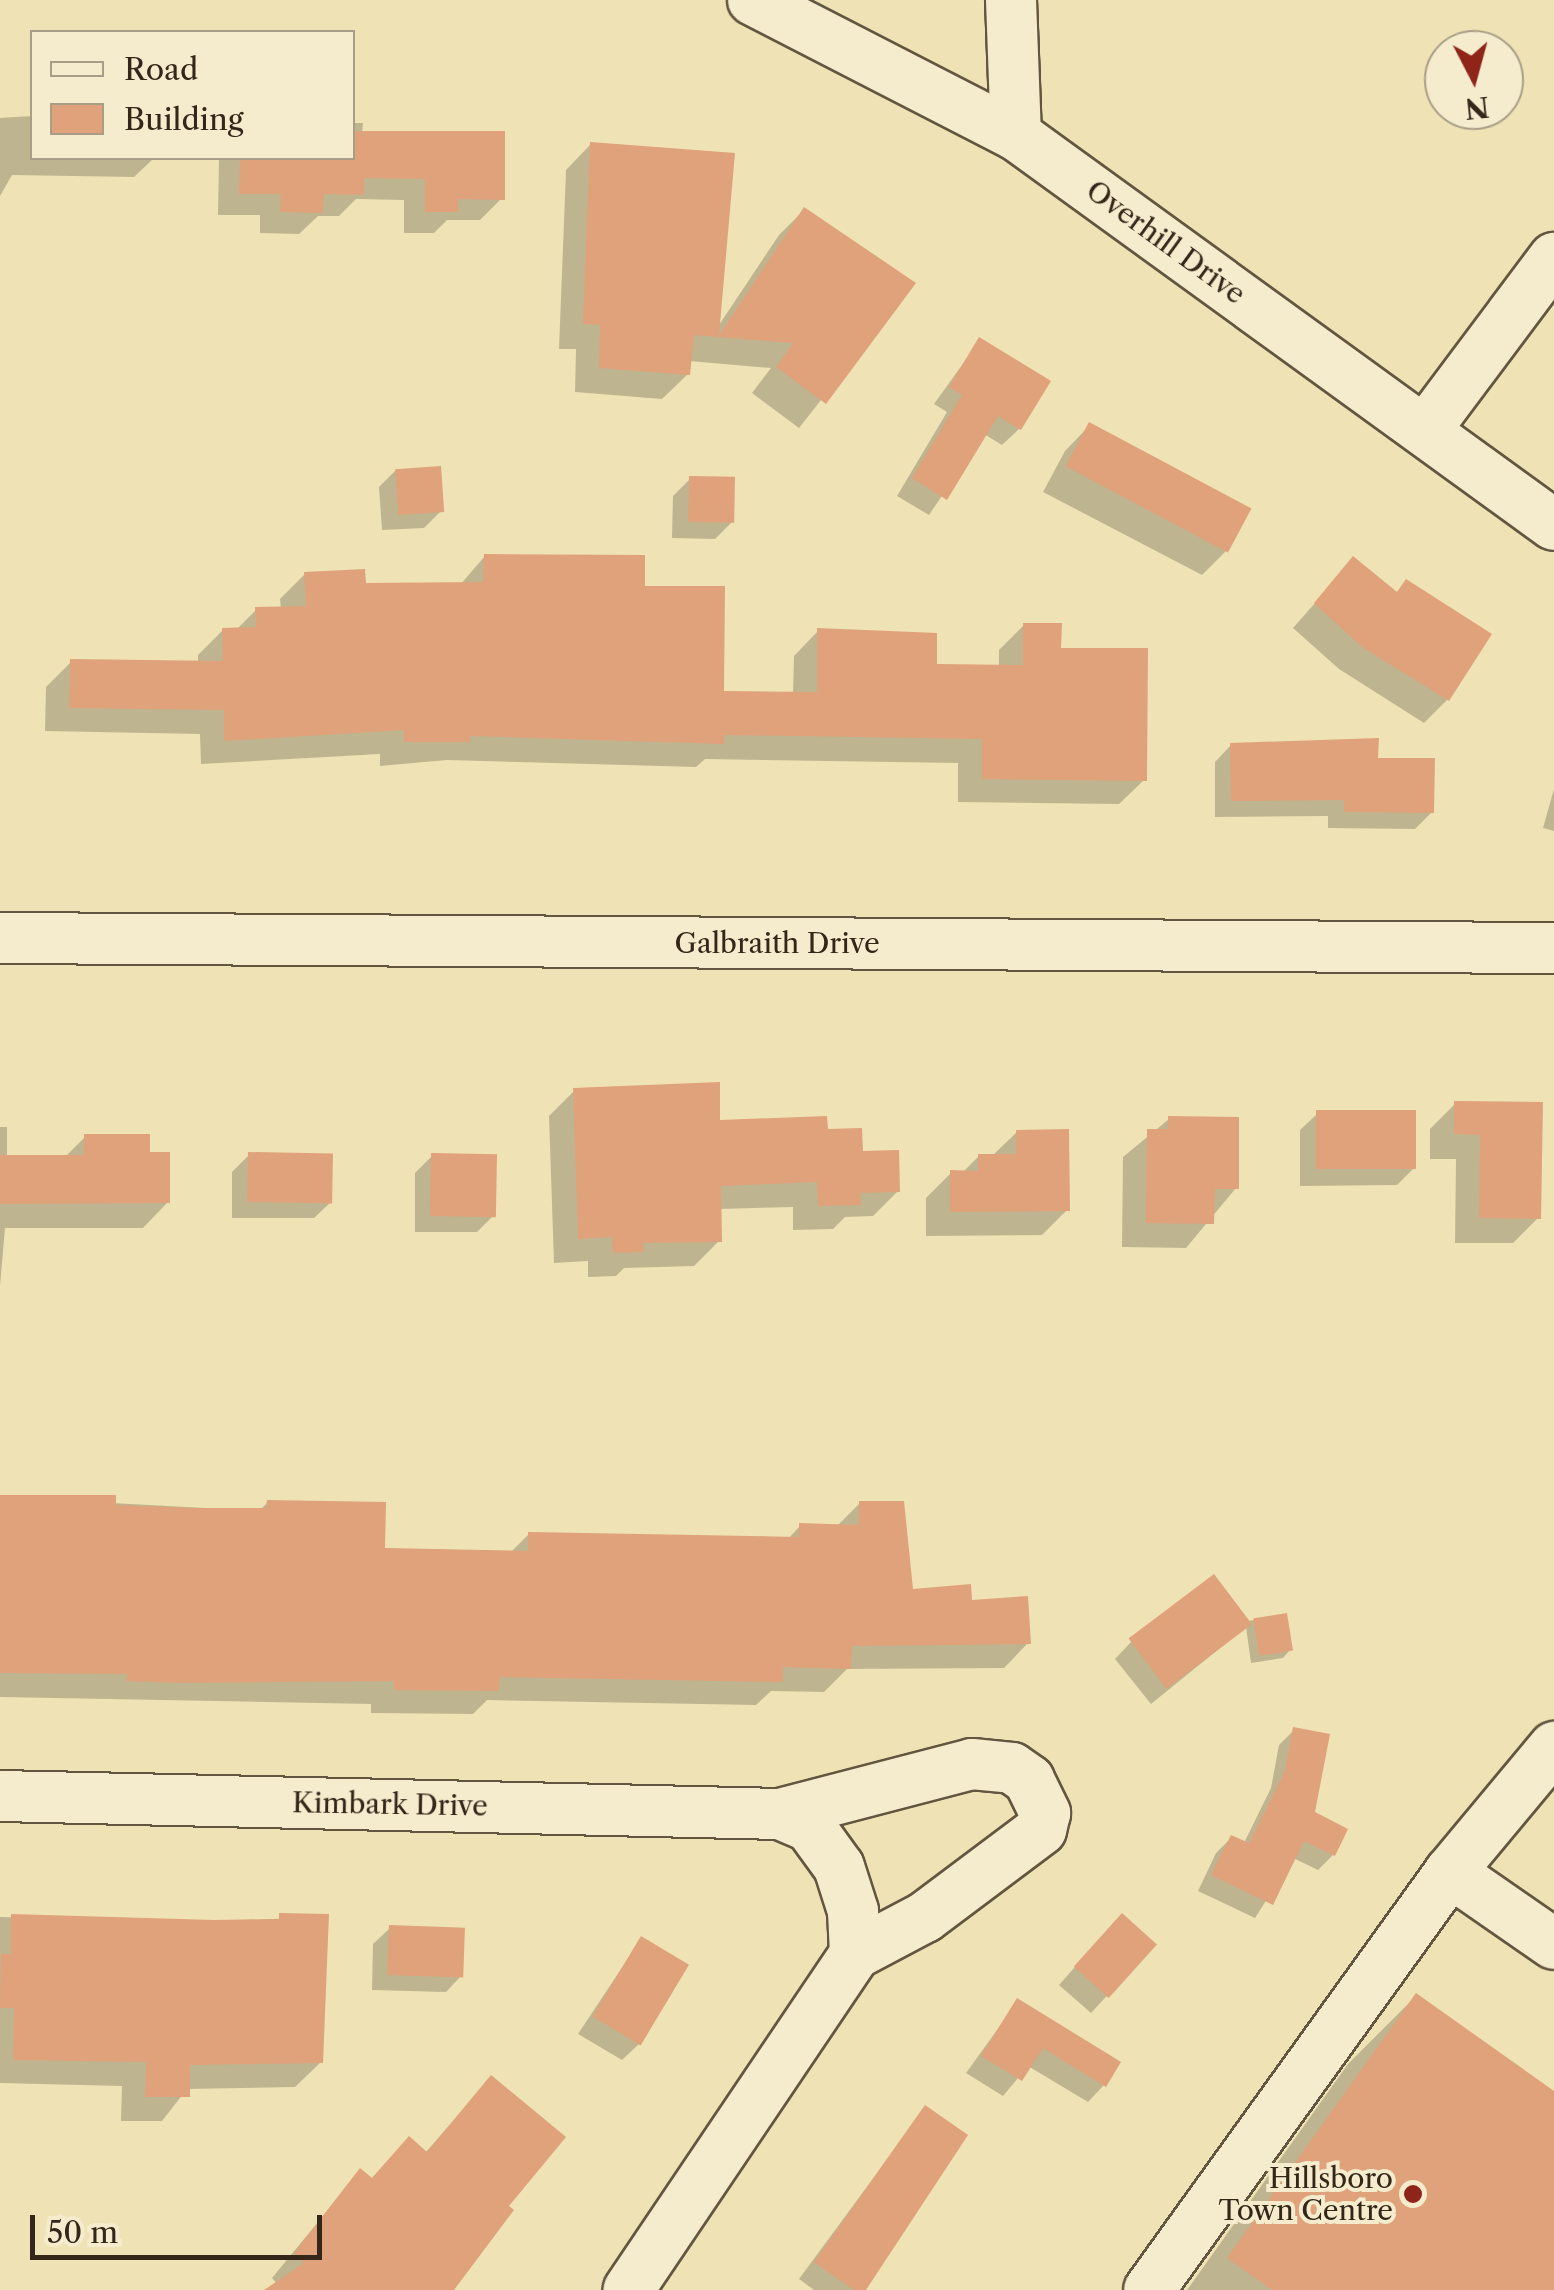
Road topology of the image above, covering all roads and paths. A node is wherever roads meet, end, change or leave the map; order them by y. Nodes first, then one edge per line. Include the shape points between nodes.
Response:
1 (753, 0) edge
2 (1011, 0) edge
3 (1016, 135) junction
4 (1554, 258) edge
5 (1426, 429) junction
6 (1554, 526) edge
7 (0, 938) edge
8 (1554, 948) edge
9 (1554, 1746) edge
10 (0, 1796) edge
11 (780, 1814) junction
12 (1450, 1872) junction
13 (1554, 1944) edge
14 (854, 1954) junction
15 (1157, 2287) edge
16 (628, 2290) edge

1 - 3 street, Overhill Drive
2 - 3 street
3 - 5 street, Overhill Drive
4 - 5 street
5 - 6 street, Overhill Drive
7 - 8 street, Galbraith Drive
9 - 12 street
10 - 11 street, Kimbark Drive
11 - 14 street via 810,1826 834,1856 853,1911
11 - 14 street, Kimbark Drive via 972,1764 1012,1768 1039,1794 1045,1813 1029,1844 925,1917
12 - 13 street
12 - 15 street via 1365,2027 1300,2117
14 - 16 street, Kimbark Drive

